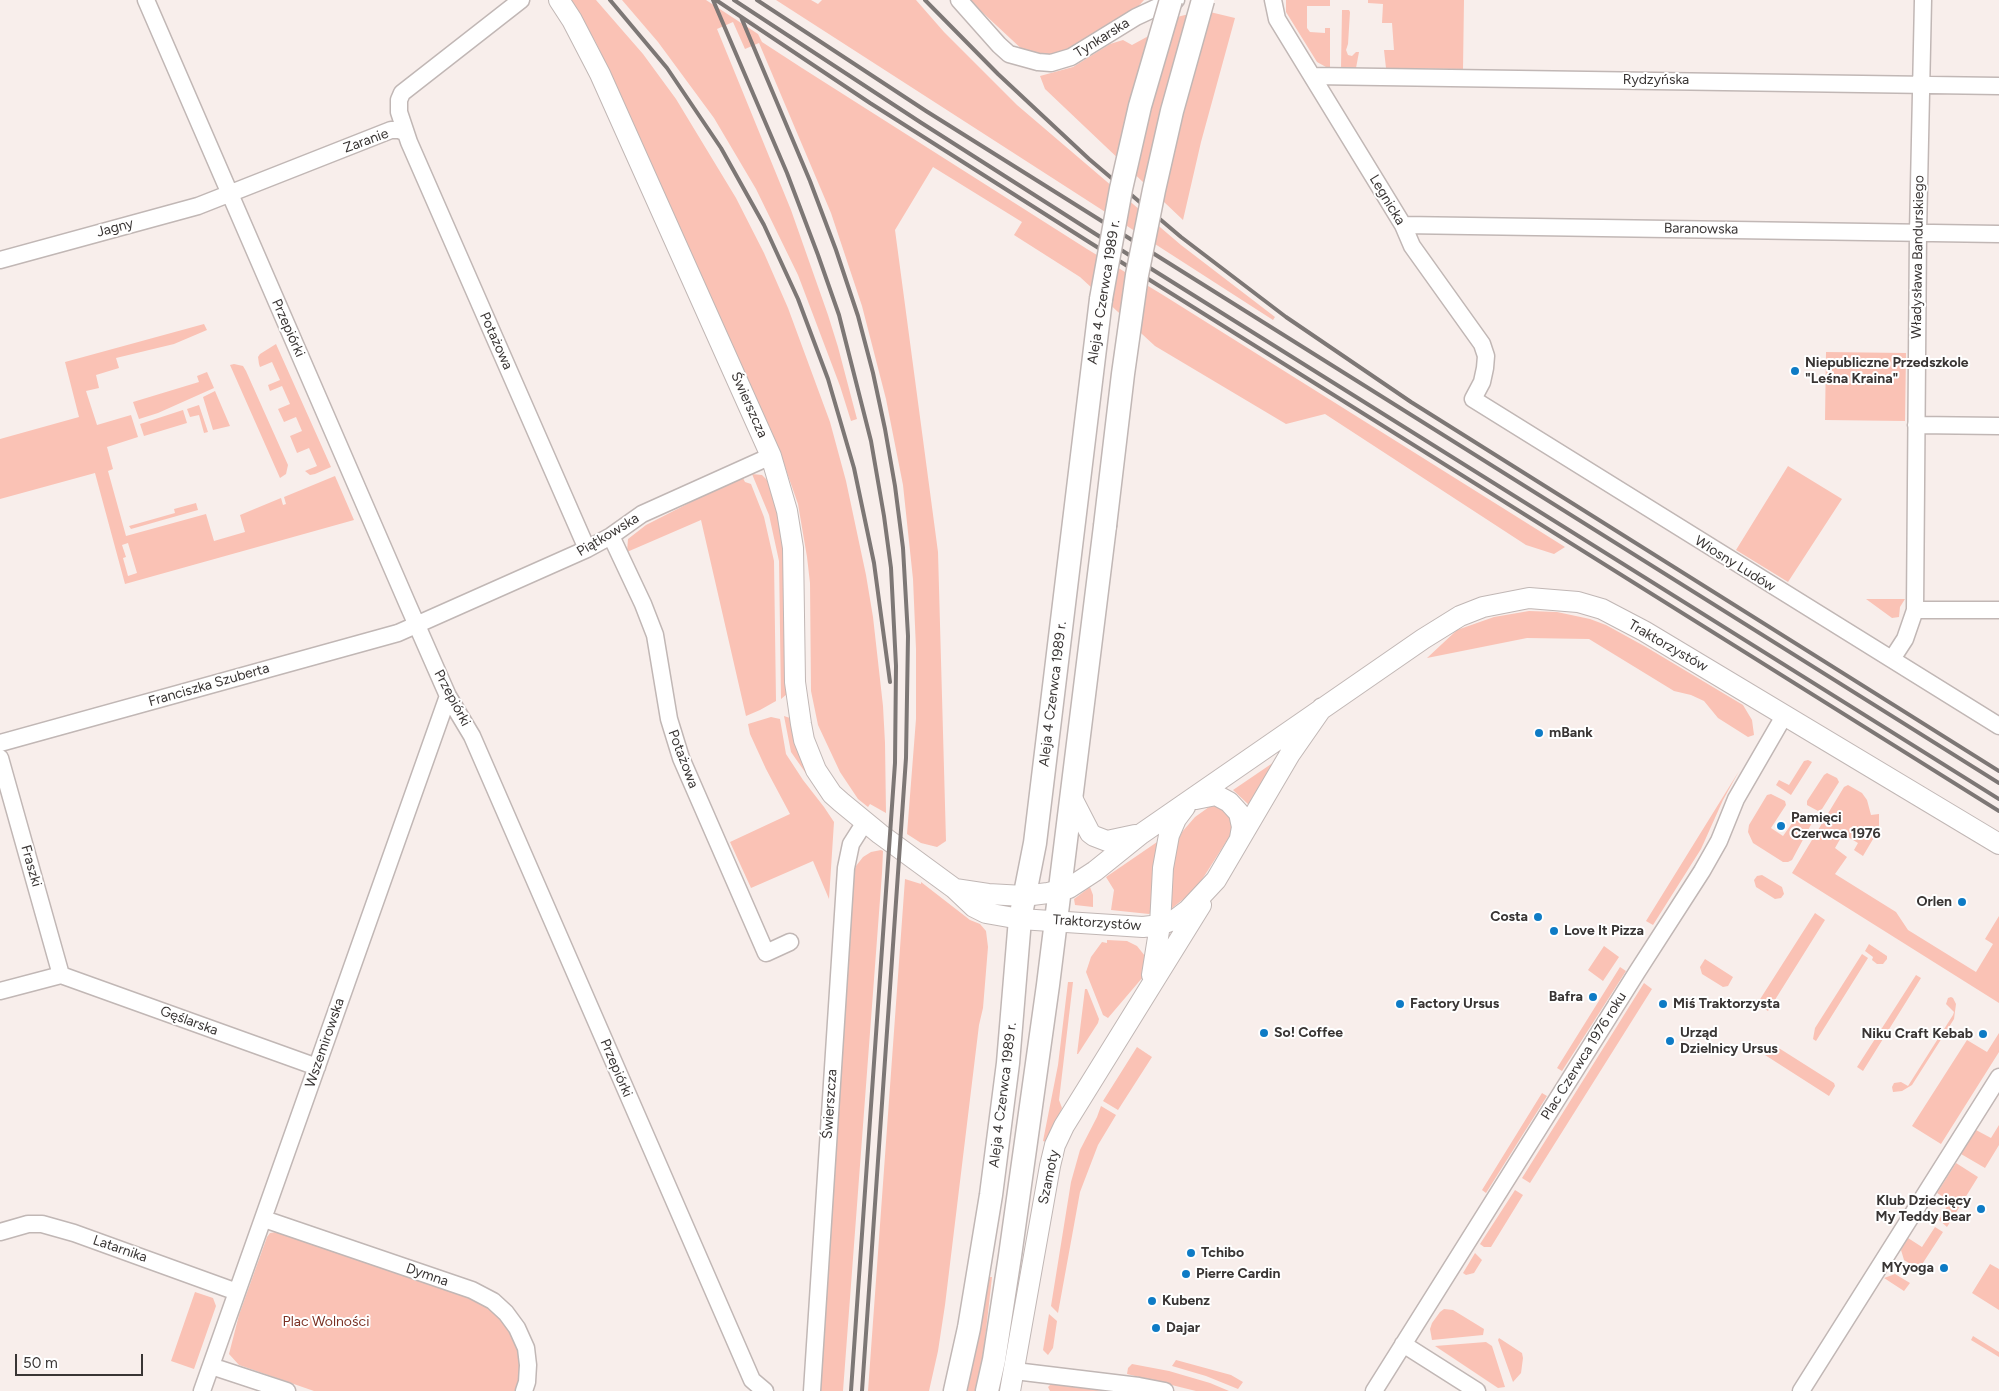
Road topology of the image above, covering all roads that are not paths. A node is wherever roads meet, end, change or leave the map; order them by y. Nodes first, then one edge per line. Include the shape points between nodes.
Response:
1 (146, 0) edge
2 (521, 0) edge
3 (559, 0) edge
4 (959, 0) edge
5 (1171, 0) edge
6 (1176, 0) edge
7 (1203, 0) edge
8 (1273, 0) edge
9 (1923, 0) edge
10 (1313, 76) junction
11 (1922, 85) junction
12 (1999, 86) edge
13 (406, 133) junction
14 (230, 194) junction
15 (1403, 225) junction
16 (1918, 233) junction
17 (1999, 234) edge
18 (0, 260) edge
19 (1473, 399) joint
20 (1916, 425) junction
21 (1999, 426) edge
22 (771, 456) junction
23 (611, 536) junction
24 (587, 549) junction
25 (1915, 610) junction
26 (1999, 610) edge
27 (416, 624) junction
28 (1892, 659) junction
29 (448, 696) junction
30 (1322, 708) junction
31 (1784, 716) junction
32 (1999, 726) edge
33 (0, 743) edge
34 (0, 758) edge
35 (1072, 798) junction
36 (1189, 802) junction
37 (865, 822) junction
38 (1141, 834) junction
39 (1239, 841) junction
40 (1999, 844) edge
41 (916, 861) joint
42 (1216, 880) junction
43 (955, 888) junction
44 (1059, 892) junction
45 (1024, 896) junction
46 (1020, 919) junction
47 (1055, 920) junction
48 (1160, 925) junction
49 (1130, 926) junction
50 (790, 942) dead end
51 (1156, 957) junction
52 (61, 975) junction
53 (1150, 987) junction
54 (0, 991) edge
55 (317, 1067) junction
56 (1999, 1077) edge
57 (264, 1218) junction
58 (0, 1232) edge
59 (237, 1292) junction
60 (1403, 1344) junction
61 (211, 1366) junction
62 (1015, 1371) junction
63 (202, 1391) edge
64 (288, 1391) edge
65 (524, 1391) edge
66 (765, 1391) edge
67 (812, 1391) edge
68 (955, 1391) edge
69 (986, 1391) edge
70 (1010, 1391) edge
71 (1165, 1391) edge
72 (1374, 1391) edge
73 (1476, 1391) edge
74 (1801, 1391) edge

1 - 14 street, Przepiórki
2 - 13 street, Zaranie via 402,93 399,112
3 - 22 street, Świerszcza via 600,74
4 - 6 street, Tynkarska via 1009,54 1051,63 1071,57 1136,17
5 - 45 main road, Aleja 4 Czerwca 1989 r., bridge via 1140,106 1105,274 1035,843
7 - 35 main road, Aleja 4 Czerwca 1989 r., bridge via 1172,111 1137,275
8 - 10 street, Legnicka via 1277,19
9 - 11 street, Władysława Bandurskiego
10 - 11 street, Rydzyńska
10 - 15 street, Legnicka
11 - 12 street, Rydzyńska
11 - 16 street, Władysława Bandurskiego
13 - 14 street, Zaranie via 391,130
13 - 24 street, Potażowa
14 - 18 street, Jagny via 198,206
14 - 27 street, Przepiórki
15 - 16 street, Baranowska
15 - 19 street, Legnicka via 1412,246 1482,344 1485,368
16 - 17 street, Baranowska
16 - 20 street, Władysława Bandurskiego
19 - 28 street, Wiosny Ludów
20 - 21 street
20 - 25 street, Władysława Bandurskiego
22 - 23 street, Piątkowska via 642,514
22 - 37 street, Świerszcza via 791,529 795,682 804,740 816,770 832,794
23 - 24 street, Piątkowska
23 - 50 street, Potażowa via 655,635 669,719 681,758 766,953
24 - 27 street, Piątkowska
25 - 26 street
25 - 28 street, Władysława Bandurskiego via 1905,640
27 - 29 street, Przepiórki
27 - 33 street, Franciszka Szuberta via 398,633
28 - 32 street, Wiosny Ludów
29 - 55 street, Wszemirowska
29 - 66 street, Przepiórki via 472,736 752,1380
30 - 31 street, Traktorzystów via 1460,616 1483,607 1530,598 1578,602 1602,609 1684,654
30 - 36 street, Traktorzystów
30 - 39 street, Traktorzystów via 1290,754
31 - 40 street, Traktorzystów
31 - 60 street, Plac Czerwca 1976 roku via 1736,798 1702,872
34 - 52 street, Fraszki
35 - 38 street via 1090,833 1098,838 1107,842
35 - 44 main road, Aleja 4 Czerwca 1989 r.
36 - 38 street, Traktorzystów
36 - 39 street, Traktorzystów via 1216,796 1230,802 1242,827
36 - 48 street, Szamoty via 1169,835 1163,868
37 - 41 street, Świerszcza
37 - 67 street, Świerszcza via 851,844 846,868
38 - 44 street, Traktorzystów via 1095,871
39 - 42 street, Traktorzystów
41 - 43 street, Traktorzystów
42 - 48 street, Traktorzystów via 1188,910
42 - 53 street, Szamoty
43 - 45 street, Traktorzystów
43 - 46 street, Traktorzystów via 974,907 986,913
44 - 45 street, Traktorzystów
44 - 47 main road, Aleja 4 Czerwca 1989 r.
45 - 46 main road, Aleja 4 Czerwca 1989 r.
46 - 47 street, Traktorzystów
46 - 68 main road, Aleja 4 Czerwca 1989 r. via 1008,1063 991,1195
47 - 49 street, Traktorzystów
47 - 69 main road, Aleja 4 Czerwca 1989 r. via 1010,1256
48 - 49 street, Traktorzystów
48 - 51 street, Szamoty
49 - 51 street via 1148,940
51 - 53 street, Szamoty
52 - 54 street
52 - 55 street, Gęślarska
53 - 62 street, Szamoty via 1055,1145
55 - 57 street, Wszemirowska
56 - 74 street
57 - 59 street, Wszemirowska
57 - 65 street, Dymna via 472,1290 492,1301 517,1328 526,1348 528,1365
58 - 59 street, Latarnika via 28,1224 42,1224
59 - 61 street, Wszemirowska
60 - 72 street, Plac Czerwca 1976 roku
60 - 73 street
61 - 63 street, Wszemirowska
61 - 64 street
62 - 70 street, Szamoty
62 - 71 street

